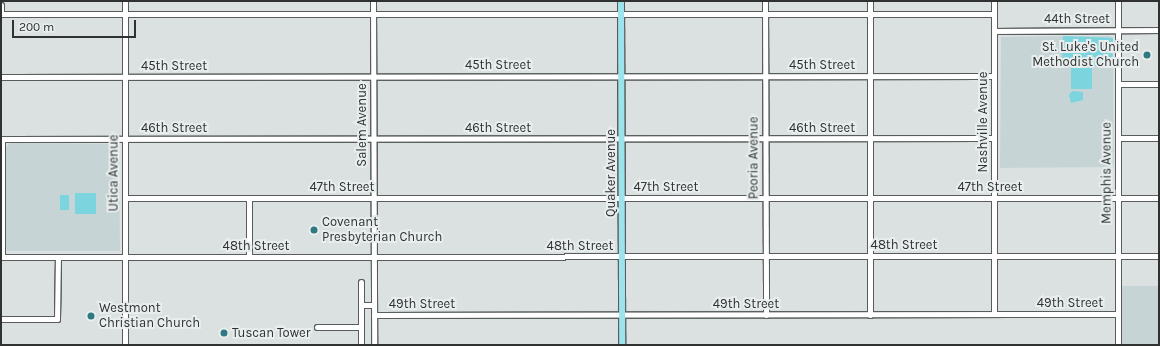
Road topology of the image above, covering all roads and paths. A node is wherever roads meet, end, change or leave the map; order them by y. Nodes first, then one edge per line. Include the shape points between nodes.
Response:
1 (125, 1) edge
2 (373, 1) edge
3 (621, 1) edge
4 (765, 1) edge
5 (870, 1) edge
6 (994, 1) edge
7 (1118, 1) edge
8 (1, 5) edge
9 (1, 14) edge
10 (125, 14) junction
11 (373, 14) junction
12 (621, 14) junction
13 (765, 14) junction
14 (870, 14) junction
15 (994, 14) junction
16 (994, 30) junction
17 (1118, 30) junction
18 (1159, 30) edge
19 (373, 76) junction
20 (622, 76) junction
21 (765, 76) junction
22 (870, 76) junction
23 (994, 76) junction
24 (1, 77) edge
25 (125, 77) junction
26 (1118, 84) junction
27 (1159, 84) edge
28 (765, 138) junction
29 (870, 138) junction
30 (994, 138) junction
31 (1118, 138) junction
32 (1159, 138) edge
33 (1, 139) edge
34 (126, 139) junction
35 (373, 139) junction
36 (622, 139) junction
37 (1, 198) edge
38 (126, 198) junction
39 (249, 198) junction
40 (373, 198) junction
41 (622, 198) junction
42 (765, 198) junction
43 (870, 198) junction
44 (994, 198) junction
45 (1118, 198) junction
46 (1159, 198) edge
47 (622, 256) junction
48 (765, 256) junction
49 (871, 256) junction
50 (994, 256) junction
51 (1118, 256) junction
52 (1159, 256) edge
53 (1, 257) edge
54 (58, 257) junction
55 (126, 257) junction
56 (249, 257) junction
57 (374, 257) junction
58 (361, 282) dead end
59 (361, 305) junction
60 (374, 305) junction
61 (994, 314) junction
62 (1118, 314) junction
63 (374, 315) junction
64 (622, 315) junction
65 (766, 315) junction
66 (870, 315) junction
67 (1, 319) edge
68 (317, 327) dead end
69 (361, 328) junction
70 (125, 345) edge
71 (362, 345) edge
72 (374, 345) edge
73 (622, 345) edge
74 (1118, 345) edge

1 - 10 street, Utica Avenue
2 - 11 street, Salem Avenue
3 - 12 main road, Quaker Avenue
4 - 13 street, Peoria Avenue
5 - 14 street
6 - 15 street, Nashville Avenue
7 - 17 street, Memphis Avenue
8 - 9 street
9 - 10 street
10 - 11 street
10 - 25 street, Utica Avenue
11 - 12 street
11 - 19 street, Salem Avenue
12 - 13 street
12 - 20 main road, Quaker Avenue
13 - 14 street
13 - 21 street, Peoria Avenue
14 - 15 street
14 - 22 street
15 - 16 street, Nashville Avenue
16 - 17 street, 44th Street
16 - 23 street, Nashville Avenue
17 - 18 street, 44th Street
17 - 26 street, Memphis Avenue
19 - 20 street, 45th Street
19 - 25 street, 45th Street
19 - 35 street, Salem Avenue
20 - 21 street, 45th Street
20 - 36 main road, Quaker Avenue
21 - 22 street, 45th Street
21 - 28 street, Peoria Avenue
22 - 23 street, 45th Street
22 - 29 street
23 - 30 street, Nashville Avenue
24 - 25 street, 45th Street
25 - 34 street, Utica Avenue
26 - 27 street
26 - 31 street, Memphis Avenue
28 - 29 street, 46th Street
28 - 36 street, 46th Street
28 - 42 street, Peoria Avenue
29 - 30 street, 46th Street
29 - 43 street
30 - 44 street, Nashville Avenue
31 - 32 street
31 - 45 street, Memphis Avenue
33 - 34 street, 46th Street
33 - 37 street
34 - 35 street, 46th Street
34 - 38 street, Utica Avenue
35 - 36 street, 46th Street
35 - 40 street, Salem Avenue
36 - 41 main road, Quaker Avenue
37 - 53 street
38 - 39 street, 47th Street
38 - 55 street, Utica Avenue
39 - 40 street, 47th Street
39 - 56 street
40 - 41 street, 47th Street
40 - 57 street, Salem Avenue
41 - 42 street, 47th Street
41 - 47 main road, Quaker Avenue
42 - 43 street, 47th Street
42 - 48 street, Peoria Avenue
43 - 44 street, 47th Street
43 - 49 street
44 - 45 street, 47th Street
44 - 50 street, Nashville Avenue
45 - 46 street, 47th Street
45 - 51 street, Memphis Avenue
47 - 48 street, 48th Street
47 - 57 street, 48th Street
47 - 64 main road, Quaker Avenue
48 - 49 street, 48th Street
48 - 65 street, Peoria Avenue
49 - 50 street, 48th Street
49 - 66 street
50 - 51 street, 48th Street
50 - 61 street, Nashville Avenue
51 - 52 street, 48th Street
51 - 62 street, Memphis Avenue
53 - 54 street, 48th Street
54 - 55 street, 48th Street
54 - 67 street via 58,319
55 - 56 street, 48th Street
55 - 70 street, Utica Avenue
56 - 57 street, 48th Street
57 - 60 street, Salem Avenue
58 - 59 street
59 - 60 street
59 - 69 street
60 - 63 street, Salem Avenue
61 - 62 street, 49th Street
61 - 66 street, 49th Street
62 - 74 street, Memphis Avenue
63 - 64 street, 49th Street
63 - 72 street, Salem Avenue
64 - 65 street, 49th Street
64 - 73 main road, Quaker Avenue
65 - 66 street, 49th Street
68 - 69 street
69 - 71 street

